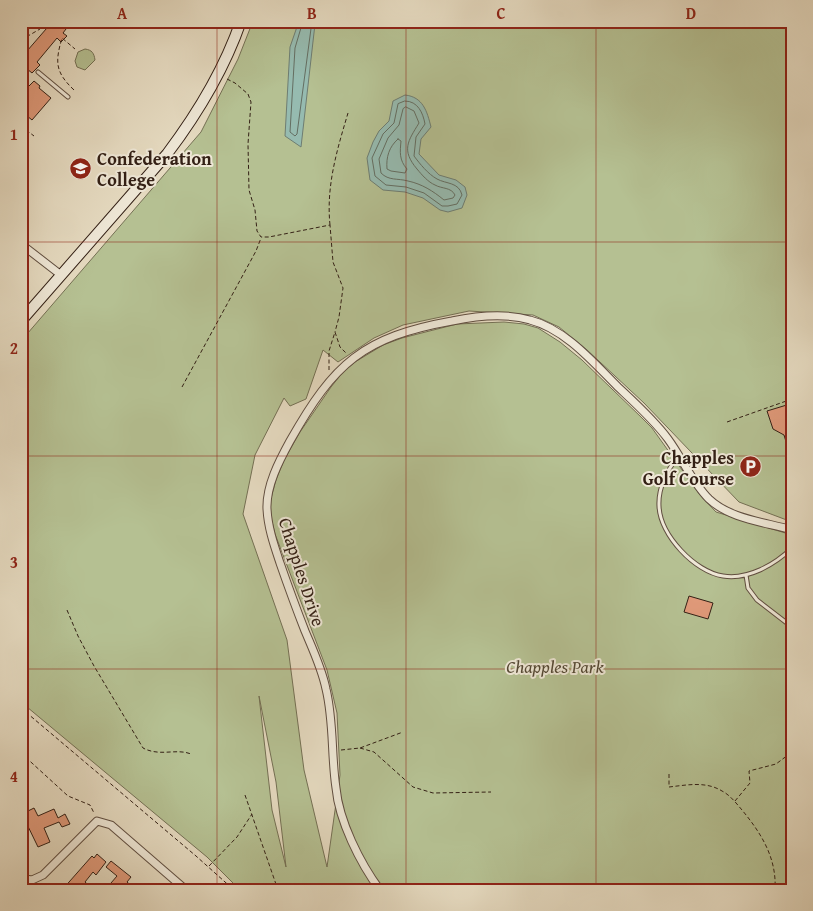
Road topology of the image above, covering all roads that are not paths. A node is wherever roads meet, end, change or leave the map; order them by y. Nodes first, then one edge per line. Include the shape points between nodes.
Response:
1 (240, 21) edge
2 (38, 72) dead end
3 (68, 97) dead end
4 (21, 244) edge
5 (61, 275) junction
6 (21, 321) edge
7 (678, 456) junction
8 (792, 530) edge
9 (792, 548) edge
10 (746, 575) junction
11 (792, 627) edge
12 (21, 872) edge
13 (183, 889) edge
14 (380, 890) edge

1 - 5 street via 198,111 166,154
2 - 3 lane
4 - 5 street
5 - 6 street
7 - 8 street, Chapples Drive via 709,499 722,508
7 - 10 lane via 665,478 659,507 670,536 683,553 706,572 723,576
7 - 14 street, Chapples Drive via 648,416 596,365 556,332 530,320 483,317 446,322 392,336 351,359 331,378 312,404 274,474 267,505 268,521 326,688 336,792 342,815
9 - 10 lane via 765,568
10 - 11 lane via 748,588 757,600
12 - 13 street via 25,879 32,880 44,875 97,821 111,825

